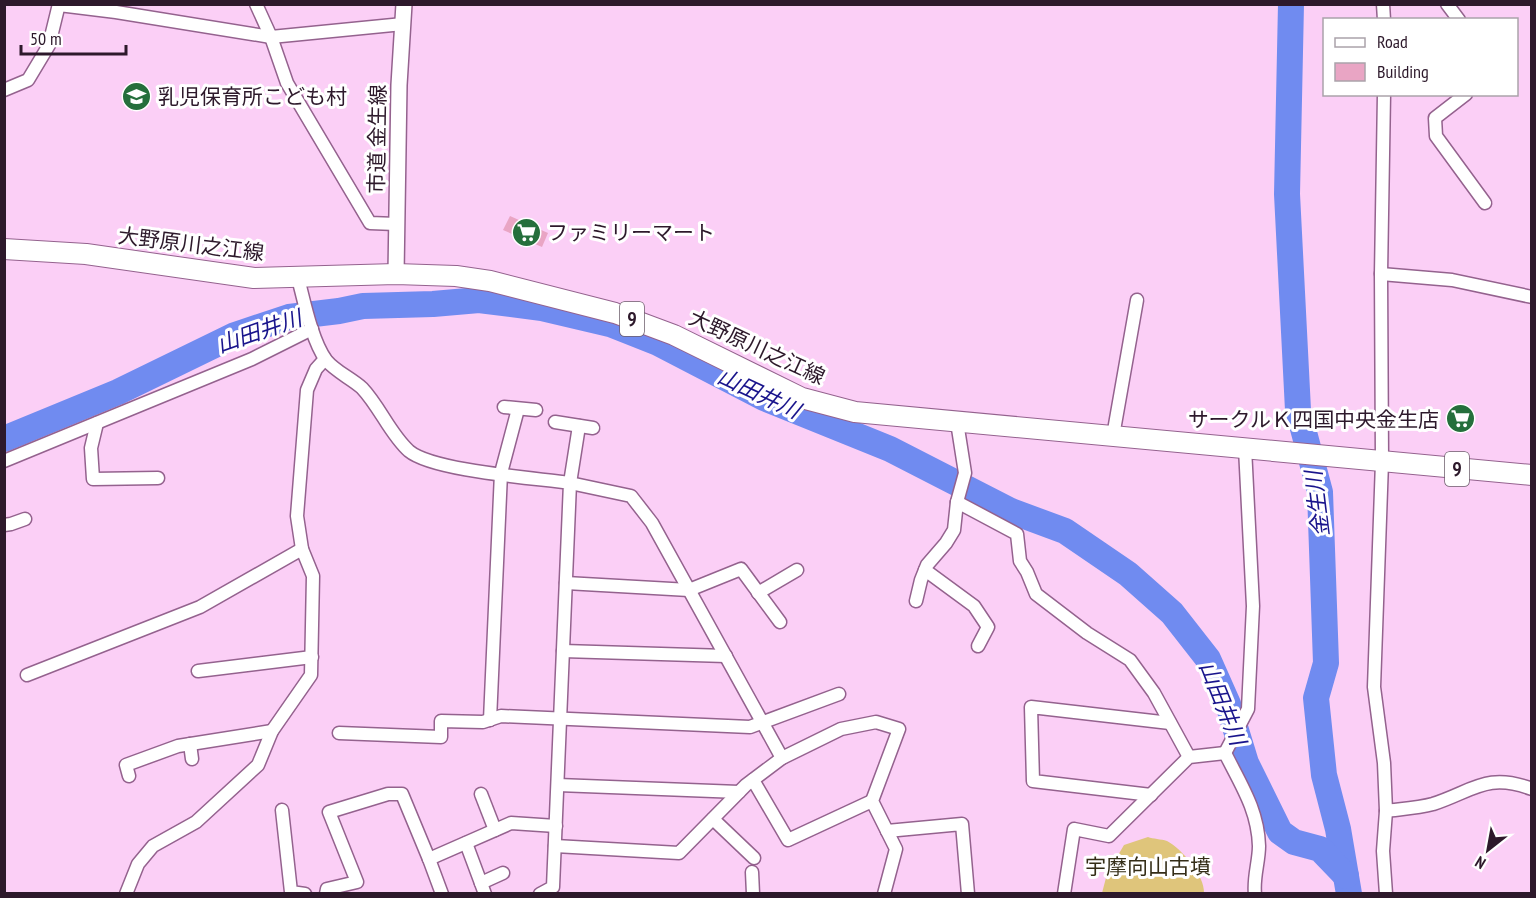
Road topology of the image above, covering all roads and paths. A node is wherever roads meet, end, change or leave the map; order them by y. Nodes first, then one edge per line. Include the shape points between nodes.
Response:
1 (256, 4) edge
2 (404, 4) edge
3 (1448, 4) edge
4 (59, 5) edge
5 (1458, 18) edge
6 (403, 24) junction
7 (271, 37) junction
8 (4, 90) edge
9 (1384, 96) edge
10 (1463, 96) edge
11 (1485, 203) dead end
12 (396, 224) junction
13 (4, 249) edge
14 (396, 274) junction
15 (1381, 274) junction
16 (298, 278) junction
17 (1532, 297) edge
18 (1137, 300) dead end
19 (312, 329) junction
20 (325, 358) junction
21 (504, 407) dead end
22 (518, 409) junction
23 (536, 410) dead end
24 (555, 422) dead end
25 (957, 422) junction
26 (97, 423) junction
27 (579, 426) junction
28 (593, 428) dead end
29 (1113, 436) junction
30 (1245, 448) junction
31 (4, 461) edge
32 (1382, 462) junction
33 (501, 473) junction
34 (1532, 476) edge
35 (158, 478) dead end
36 (570, 483) junction
37 (957, 502) junction
38 (25, 519) dead end
39 (4, 525) edge
40 (302, 549) junction
41 (797, 570) dead end
42 (925, 570) junction
43 (566, 583) junction
44 (689, 590) junction
45 (758, 593) junction
46 (916, 601) dead end
47 (780, 622) dead end
48 (978, 646) dead end
49 (563, 651) junction
50 (726, 656) junction
51 (312, 657) junction
52 (245, 665) junction
53 (198, 671) dead end
54 (27, 675) dead end
55 (247, 679) dead end
56 (839, 694) dead end
57 (560, 718) junction
58 (490, 720) junction
59 (762, 723) junction
60 (1170, 723) junction
61 (272, 731) junction
62 (339, 733) dead end
63 (190, 744) junction
64 (1225, 753) junction
65 (1189, 757) junction
66 (782, 758) junction
67 (192, 759) dead end
68 (129, 776) dead end
69 (753, 780) junction
70 (558, 785) junction
71 (1532, 789) edge
72 (740, 792) junction
73 (482, 794) dead end
74 (1151, 795) junction
75 (872, 801) junction
76 (282, 810) dead end
77 (1386, 811) junction
78 (713, 819) junction
79 (556, 826) junction
80 (495, 830) junction
81 (887, 831) junction
82 (466, 843) junction
83 (555, 846) junction
84 (429, 858) junction
85 (754, 858) dead end
86 (752, 872) dead end
87 (503, 873) dead end
88 (483, 888) edge
89 (555, 890) edge
90 (126, 894) edge
91 (305, 894) edge
92 (326, 894) edge
93 (442, 894) edge
94 (540, 894) edge
95 (753, 894) edge
96 (884, 894) edge
97 (968, 894) edge
98 (1064, 894) edge
99 (1255, 894) edge
100 (1386, 894) edge

1 - 7 street
2 - 6 street, 市道 金生線
3 - 5 street
4 - 7 street
4 - 8 street via 49,45 28,80
6 - 7 street
6 - 12 street, 市道 金生線
7 - 12 street via 287,83 370,223
9 - 15 street
10 - 11 street via 1435,118 1436,136
12 - 14 street, 市道 金生線
13 - 16 main road, 大野原川之江線 / 9 via 86,254 229,276
14 - 16 main road, 大野原川之江線 / 9
14 - 25 main road, 大野原川之江線 / 9 via 490,281 593,307 674,335 781,388 828,406
15 - 17 street via 1452,280
15 - 32 street
16 - 19 street
18 - 29 street
19 - 20 street
19 - 26 street via 252,359
20 - 33 street via 362,388 417,457 448,466
20 - 40 street via 307,390 297,516
21 - 22 street
22 - 23 street
22 - 33 street
24 - 27 street
25 - 29 main road, 大野原川之江線 / 9
25 - 37 street via 965,473
26 - 31 street
26 - 35 street via 91,448 93,479
27 - 28 street
27 - 36 street
29 - 30 main road, 大野原川之江線 / 9
30 - 32 main road, 大野原川之江線 / 9
30 - 64 street via 1252,606 1248,709
32 - 34 main road, 大野原川之江線 / 9
32 - 77 street via 1374,687
33 - 36 street
33 - 58 street
36 - 43 street
36 - 44 street via 631,496 652,523
37 - 42 street via 954,530
37 - 60 street via 1017,534 1020,561 1035,594 1130,660
38 - 39 street
40 - 51 street via 313,576
40 - 54 street via 200,607
41 - 45 street
42 - 46 street
42 - 48 street via 974,606 988,627
43 - 44 street
43 - 49 street
44 - 45 street via 741,569
44 - 50 street
45 - 47 street
49 - 50 street
49 - 57 street
50 - 59 street
51 - 52 street
51 - 61 street via 311,675
52 - 53 street
52 - 55 street
56 - 59 street
57 - 58 street via 501,716
57 - 59 street via 750,727
57 - 70 street
58 - 62 street via 441,721 441,737
59 - 66 street
60 - 65 street
60 - 74 street via 1031,707 1033,780
61 - 63 street
61 - 90 street via 258,765 196,822 153,846 138,864
63 - 67 street
63 - 68 street via 126,765
64 - 65 street
64 - 99 street via 1257,823
65 - 74 street
66 - 69 street
66 - 75 street via 841,729 876,722 899,729
69 - 72 street
69 - 75 street via 788,840
70 - 72 street
70 - 79 street
71 - 77 street via 1490,782 1431,805
72 - 78 street
73 - 80 street
74 - 98 street via 1109,836 1074,829
75 - 81 street
76 - 91 street via 291,892
77 - 100 street
78 - 83 street via 679,853
78 - 85 street
79 - 80 street via 512,824
79 - 83 street
80 - 82 street
81 - 96 street via 896,849
81 - 97 street via 962,824
82 - 84 street
82 - 88 street
83 - 89 street
84 - 92 street via 402,794 388,794 329,812 357,882 327,889
84 - 93 street
86 - 95 street
87 - 88 street
89 - 94 street

